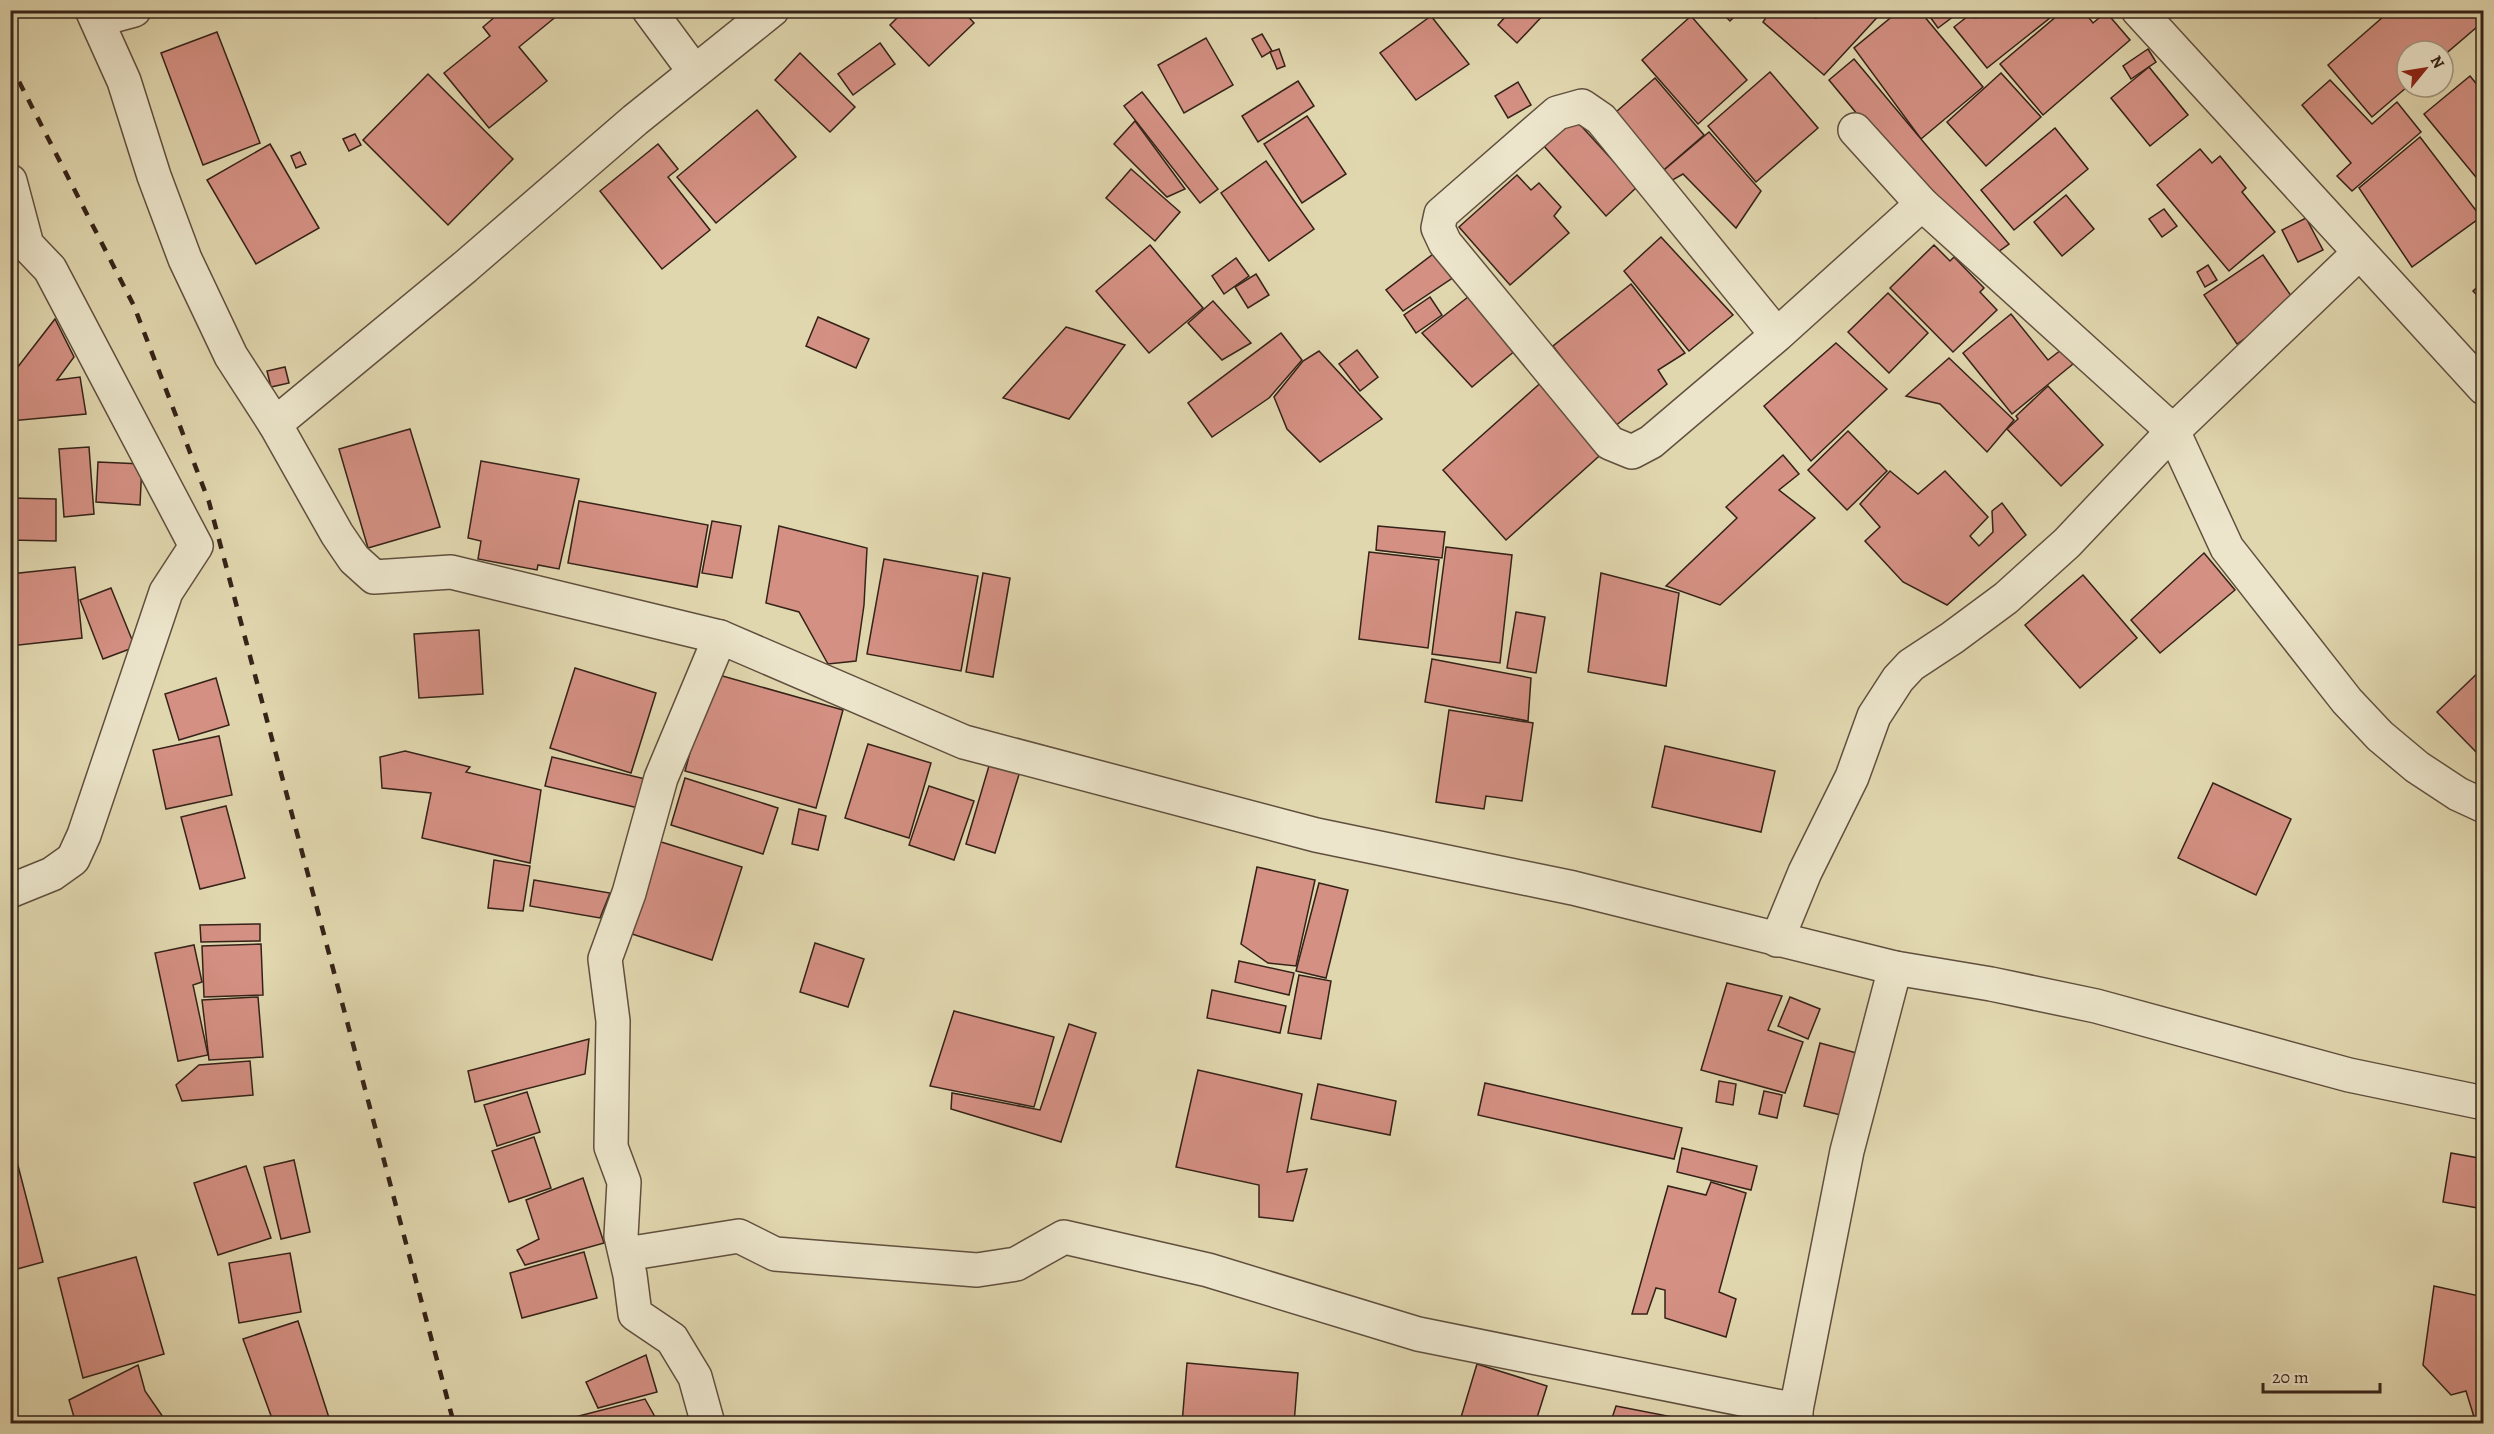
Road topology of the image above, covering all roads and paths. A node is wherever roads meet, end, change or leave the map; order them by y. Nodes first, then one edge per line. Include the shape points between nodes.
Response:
1 (134, 10) edge
2 (649, 10) edge
3 (772, 10) edge
4 (2138, 10) edge
5 (94, 15) edge
6 (694, 71) junction
7 (1855, 130) dead end
8 (10, 181) edge
9 (1922, 204) junction
10 (2359, 253) junction
11 (1777, 335) junction
12 (2484, 388) edge
13 (275, 424) junction
14 (2173, 431) junction
15 (720, 637) junction
16 (2484, 806) edge
17 (10, 891) edge
18 (1777, 940) junction
19 (1895, 968) junction
20 (2484, 1103) edge
21 (626, 1254) junction
22 (1796, 1417) edge
23 (708, 1424) edge

1 - 5 street
2 - 6 street
3 - 6 street
4 - 10 street
5 - 13 street via 124,81 184,259 231,356
6 - 13 street
7 - 9 street
8 - 17 street via 27,244 50,269 196,546 166,592 73,859 52,874
9 - 11 street
9 - 14 street
10 - 12 street
10 - 14 street
11 - 11 street via 1601,119 1582,106 1557,113 1441,213 1438,228 1445,243 1610,443 1632,452 1651,442
13 - 15 street via 337,534 354,559 374,577 451,572
14 - 16 street via 2227,548 2347,700 2380,736 2417,767
14 - 18 street via 2067,543 2006,598 1911,665 1898,679 1874,716 1852,777
15 - 18 street via 963,742 1316,835 1574,888
15 - 21 street via 661,778 629,893 605,959 613,1022 611,1147 624,1182 621,1236
18 - 19 street
19 - 20 street via 2096,1006 2349,1076
19 - 22 street via 1847,1151
21 - 22 street via 739,1236 775,1254 978,1270 1016,1264 1064,1237 1208,1270 1418,1334
21 - 23 street via 635,1314 672,1339 695,1377

